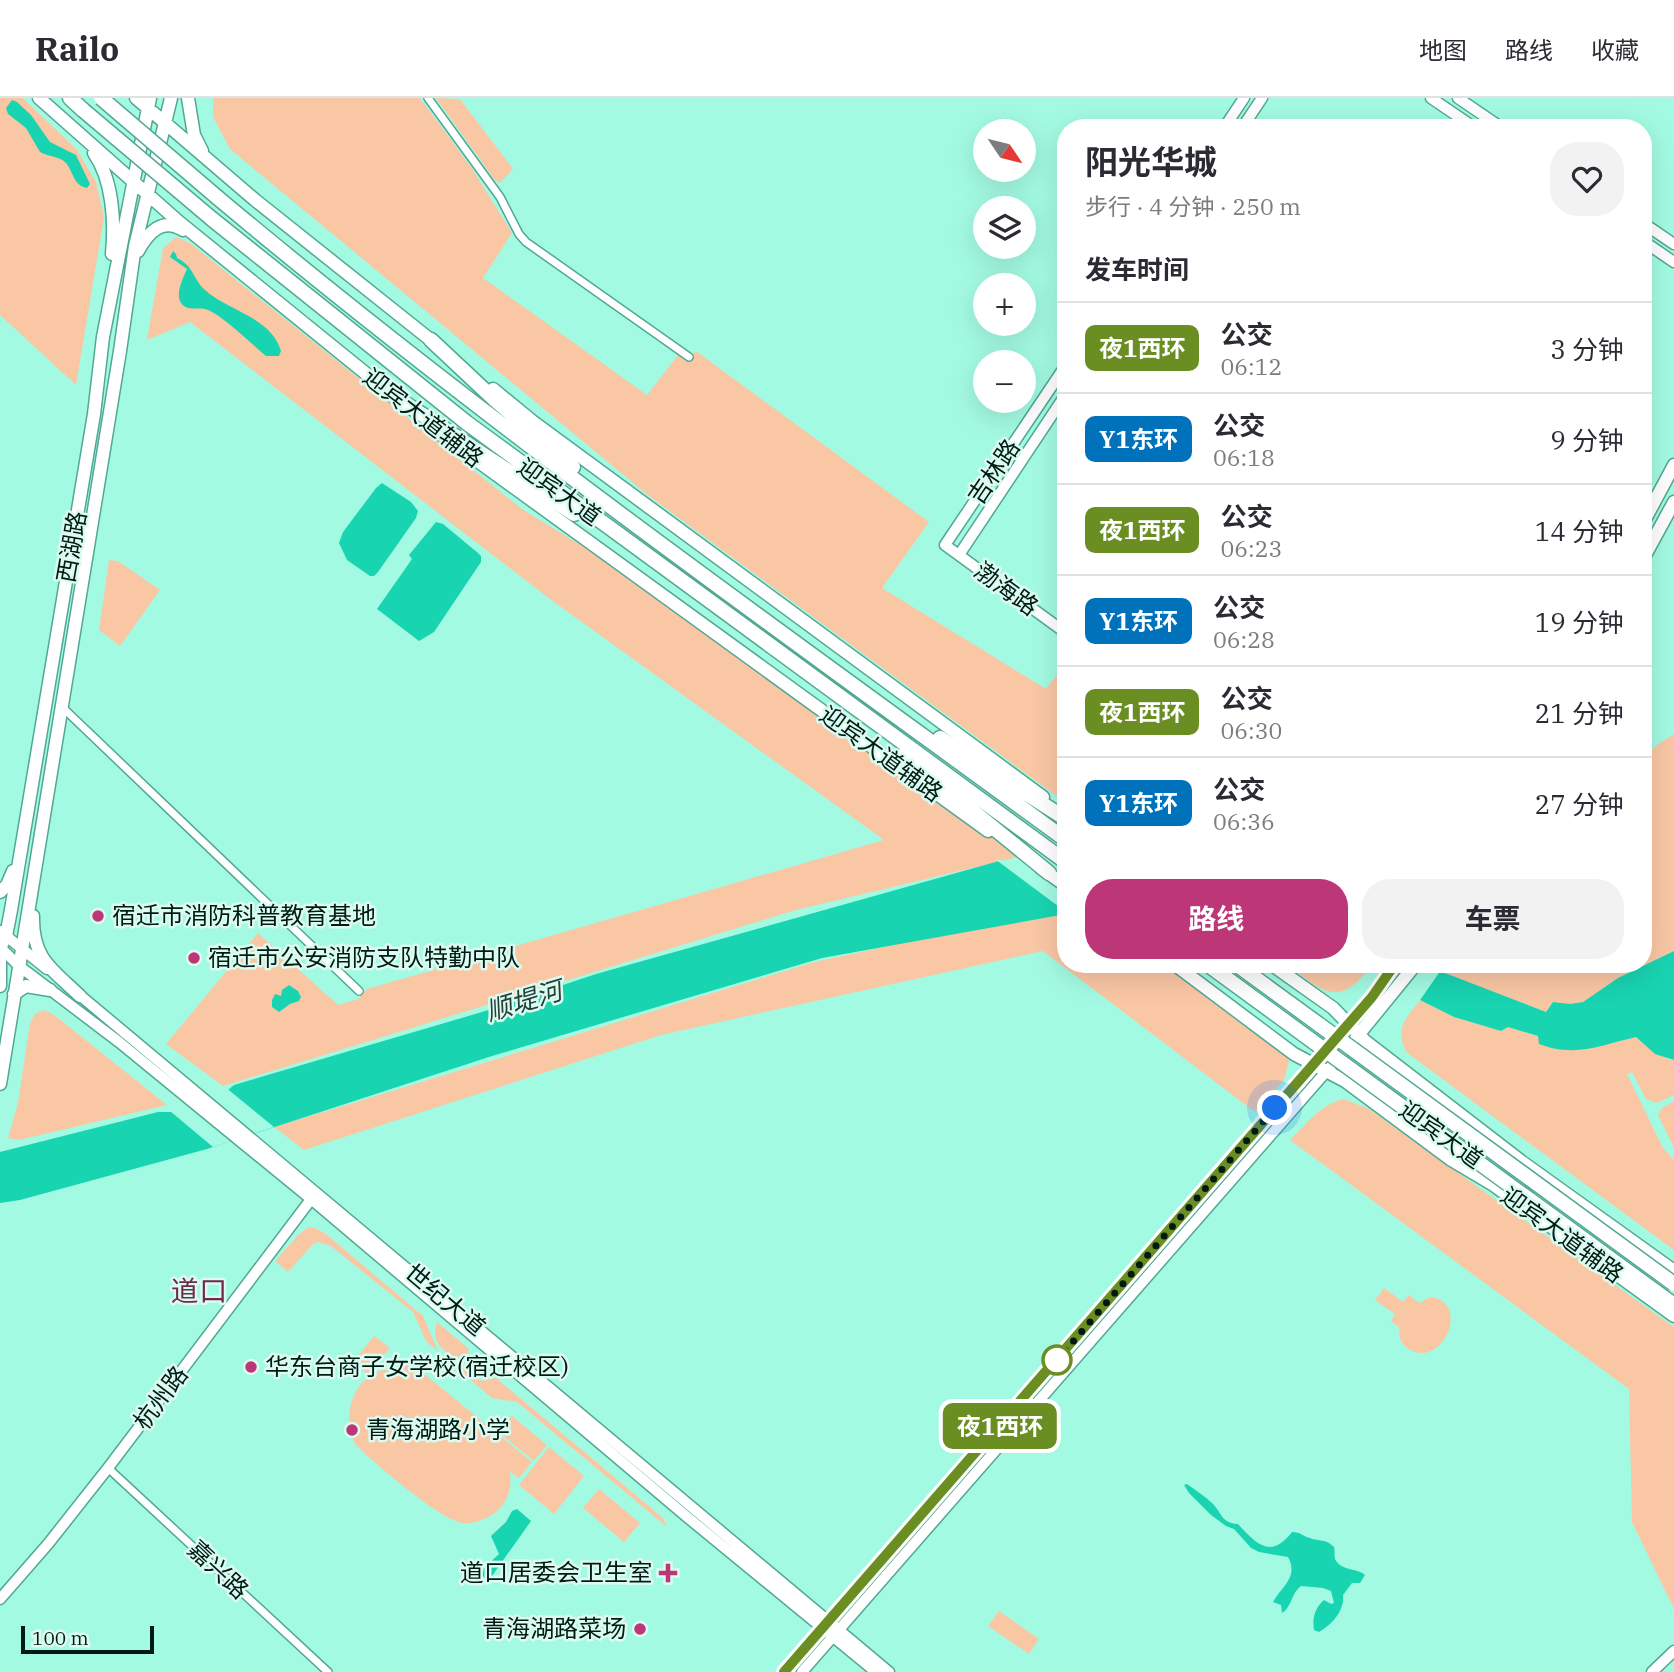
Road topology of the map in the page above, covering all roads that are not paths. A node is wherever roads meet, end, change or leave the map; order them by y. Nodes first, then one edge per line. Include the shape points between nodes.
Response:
1 (39, 98) edge
2 (70, 98) edge
3 (100, 98) edge
4 (136, 98) edge
5 (171, 98) edge
6 (188, 98) edge
7 (428, 98) edge
8 (1244, 98) edge
9 (1262, 98) edge
10 (1431, 98) edge
11 (1458, 98) edge
12 (148, 103) edge
13 (1230, 119) edge
14 (1248, 119) edge
15 (1462, 119) edge
16 (1489, 119) edge
17 (163, 122) junction
18 (68, 124) junction
19 (132, 181) junction
20 (242, 190) junction
21 (148, 194) junction
22 (1652, 229) edge
23 (1674, 244) edge
24 (1652, 247) edge
25 (220, 256) junction
26 (1674, 262) edge
27 (103, 337) junction
28 (430, 340) junction
29 (120, 351) junction
30 (690, 357) dead end
31 (1057, 378) edge
32 (394, 396) junction
33 (1057, 408) edge
34 (1674, 465) edge
35 (1674, 502) edge
36 (1652, 506) edge
37 (1652, 542) edge
38 (945, 545) joint
39 (959, 555) junction
40 (698, 593) junction
41 (734, 597) junction
42 (752, 610) junction
43 (1057, 626) edge
44 (847, 702) junction
45 (61, 706) junction
46 (1057, 810) edge
47 (1057, 811) edge
48 (26, 820) junction
49 (41, 829) junction
50 (1057, 834) edge
51 (1018, 850) junction
52 (1057, 856) edge
53 (1049, 873) joint
54 (1057, 879) edge
55 (0, 892) edge
56 (1, 942) edge
57 (22, 948) junction
58 (16, 963) junction
59 (1186, 973) edge
60 (1219, 973) edge
61 (1248, 973) edge
62 (1284, 973) edge
63 (1389, 973) edge
64 (1409, 973) edge
65 (1, 979) edge
66 (50, 990) junction
67 (359, 991) dead end
68 (14, 994) junction
69 (80, 996) junction
70 (1348, 1024) junction
71 (1359, 1034) junction
72 (1314, 1063) junction
73 (1327, 1071) junction
74 (0, 1084) edge
75 (246, 1140) junction
76 (314, 1195) junction
77 (1674, 1271) edge
78 (1674, 1284) edge
79 (1674, 1306) edge
80 (1674, 1315) edge
81 (108, 1468) junction
82 (0, 1599) edge
83 (825, 1625) junction
84 (835, 1633) junction
85 (1674, 1651) edge
86 (1674, 1660) edge
87 (328, 1672) edge
88 (784, 1672) edge
89 (802, 1672) edge
90 (876, 1672) edge
91 (889, 1672) edge
92 (1652, 1672) edge
93 (1662, 1672) edge

1 - 18 main road, 迎宾大道辅路
2 - 40 highway, 迎宾大道, bridge via 212,219 467,423
3 - 41 highway, 迎宾大道, bridge via 327,289
4 - 12 main road
5 - 17 main road, 西湖路
6 - 20 main road via 199,149
7 - 30 street via 500,197 526,242
8 - 13 street
9 - 14 street
10 - 15 street
11 - 16 street
12 - 17 main road
12 - 19 main road, 西湖路
17 - 20 main road
17 - 21 main road, 西湖路
18 - 19 main road, 迎宾大道辅路
18 - 27 main road via 103,167 111,201 114,232
19 - 21 main road, 迎宾大道辅路
19 - 27 main road, 西湖路
20 - 28 main road
21 - 25 main road, 迎宾大道辅路
21 - 29 main road, 西湖路 via 135,246
22 - 23 street
24 - 26 street
25 - 29 main road via 171,224 159,226 145,238 136,255
25 - 32 main road, 迎宾大道辅路
27 - 48 main road, 西湖路
28 - 41 highway via 550,449 706,567
28 - 46 main road via 532,421
29 - 45 main road, 西湖路
31 - 38 street, 吉林路
32 - 40 highway via 662,577
32 - 51 main road, 迎宾大道辅路 via 448,440
33 - 39 street, 吉林路
34 - 36 main road
35 - 37 main road
38 - 39 street, 渤海路
39 - 43 street, 渤海路
40 - 44 highway, 迎宾大道
41 - 42 highway, 迎宾大道
42 - 47 highway via 822,651 939,737
42 - 50 highway, 迎宾大道
44 - 51 highway
44 - 52 highway, 迎宾大道
45 - 49 main road, 西湖路
45 - 67 street
48 - 55 main road via 13,873
48 - 56 main road, 西湖路
49 - 57 main road, 西湖路
49 - 69 main road via 34,942 45,962
51 - 53 highway
53 - 54 main road
56 - 57 street, 世纪大道
56 - 58 street, 世纪大道
56 - 65 main road, 西湖路
57 - 58 main road, 西湖路
57 - 69 street, 世纪大道
58 - 65 street
58 - 66 street, 世纪大道
58 - 68 main road, 西湖路
59 - 72 main road, 迎宾大道辅路 via 1294,1054
60 - 79 highway, 迎宾大道, bridge
61 - 78 highway, 迎宾大道, bridge
62 - 70 main road, 迎宾大道辅路
63 - 70 main road
64 - 71 main road
66 - 68 main road via 26,986
66 - 75 street, 世纪大道
68 - 74 main road, 西湖路
69 - 75 street, 世纪大道 via 201,1095
70 - 71 main road, 迎宾大道辅路
70 - 72 street
71 - 73 street
71 - 77 main road, 迎宾大道辅路 via 1522,1162
72 - 73 main road, 迎宾大道辅路
72 - 83 street
73 - 80 main road, 迎宾大道辅路
73 - 84 street
75 - 76 street, 世纪大道
76 - 81 street, 杭州路
76 - 83 street, 世纪大道 via 686,1516
81 - 82 street, 杭州路
81 - 87 street, 嘉兴路
83 - 84 street, 世纪大道
83 - 88 street
84 - 89 street
84 - 90 street, 世纪大道
84 - 91 street, 世纪大道
85 - 92 street
86 - 93 street

